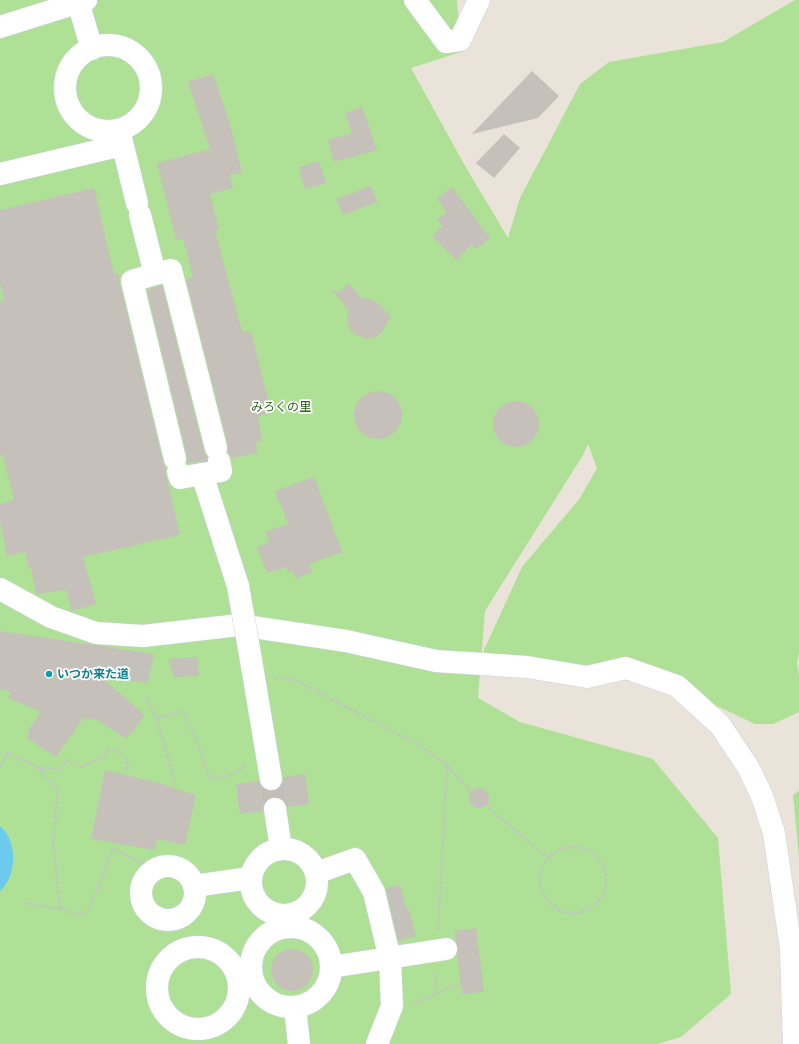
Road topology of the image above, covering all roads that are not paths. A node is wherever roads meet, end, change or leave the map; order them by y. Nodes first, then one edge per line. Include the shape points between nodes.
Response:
1 (415, 0) edge
2 (479, 0) edge
3 (82, 1) edge
4 (0, 27) edge
5 (92, 49) junction
6 (121, 137) junction
7 (10, 172) edge
8 (155, 274) junction
9 (202, 474) junction
10 (0, 589) edge
11 (271, 779) tunnel mouth
12 (275, 809) tunnel mouth
13 (281, 849) junction
14 (316, 873) junction
15 (250, 878) junction
16 (194, 886) junction
17 (176, 918) junction
18 (289, 921) junction
19 (189, 948) junction
20 (442, 950) road end
21 (390, 959) junction
22 (331, 967) junction
23 (244, 974) junction
24 (295, 1007) junction
25 (206, 1036) edge
26 (299, 1044) edge
27 (377, 1044) edge
28 (794, 1044) edge

1 - 2 street via 446,42 460,40
3 - 4 street
3 - 5 street
5 - 6 street via 75,60 68,72 65,87 67,101 73,114 84,124 97,130 112,131
5 - 6 street via 114,46 127,50 138,58 151,82 146,109 137,120 125,127
6 - 7 street
6 - 8 street
8 - 9 street via 171,270 221,471
8 - 9 street via 132,281 180,478
9 - 11 street, bridge via 238,586
10 - 28 street via 51,617 96,633 143,636 239,625 346,641 436,661 527,667 587,677 626,668 677,686 720,725 744,761 762,796 774,833 791,949
12 - 13 street
13 - 14 street via 303,855 312,863
13 - 15 street via 270,852 260,859 253,868
14 - 18 street via 318,885 315,896 309,905
14 - 21 street via 355,859 374,892
15 - 16 street
15 - 18 street via 254,899 261,907
16 - 17 street via 192,904 188,911
16 - 17 street via 184,871 176,867 159,867 145,878 141,894 147,910 162,919
17 - 19 street
18 - 22 street via 314,934 324,943
18 - 23 street via 264,937 256,947
19 - 23 street via 204,947 217,951 228,958 236,970
19 - 25 street via 167,960 157,984 158,998 163,1010 172,1020 184,1027 198,1030
20 - 21 street
21 - 22 street
21 - 27 street via 392,1006
22 - 24 street via 324,991 314,1001
23 - 24 street via 263,997 275,1005
23 - 25 street via 234,1010 224,1021 212,1027
24 - 26 street

